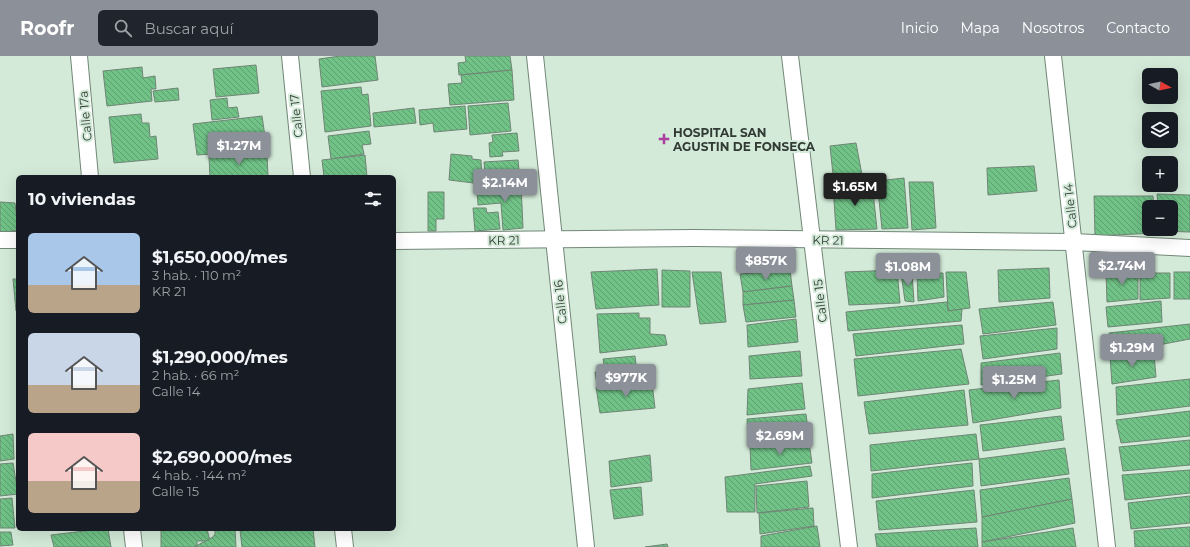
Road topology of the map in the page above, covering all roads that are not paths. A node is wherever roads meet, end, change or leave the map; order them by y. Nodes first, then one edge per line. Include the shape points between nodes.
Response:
1 (80, 56) edge
2 (290, 56) edge
3 (535, 56) edge
4 (790, 56) edge
5 (1053, 56) edge
6 (90, 175) edge
7 (302, 175) edge
8 (812, 239) junction
9 (0, 240) edge
10 (16, 240) edge
11 (554, 240) junction
12 (396, 241) edge
13 (1074, 242) junction
14 (1190, 248) edge
15 (132, 531) edge
16 (343, 531) edge
17 (134, 547) edge
18 (345, 547) edge
19 (586, 547) edge
20 (850, 547) edge
21 (1107, 547) edge

1 - 6 street, Calle 17a
2 - 7 street, Calle 17
3 - 11 street, Calle 16
4 - 8 street, Calle 15
5 - 13 street, Calle 14
8 - 11 street, KR 21
8 - 13 street, KR 21
8 - 20 street, Calle 15
9 - 10 street
11 - 12 street, KR 21
11 - 19 street, Calle 16
13 - 14 street, KR 21
13 - 21 street, Calle 14
15 - 17 street
16 - 18 street

